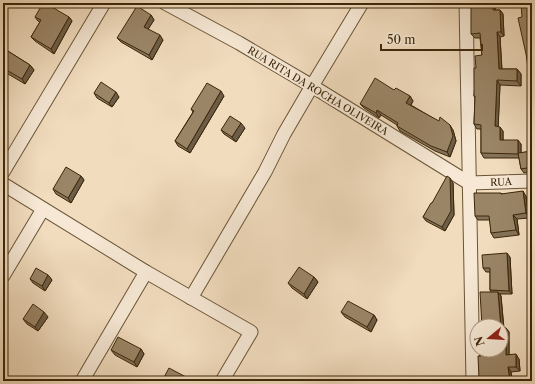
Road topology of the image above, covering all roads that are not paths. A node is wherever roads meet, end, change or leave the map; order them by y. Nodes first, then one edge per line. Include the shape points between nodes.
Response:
1 (104, 3) edge
2 (165, 3) edge
3 (362, 3) edge
4 (466, 3) edge
5 (312, 86) junction
6 (3, 172) edge
7 (532, 181) edge
8 (469, 183) junction
9 (3, 184) edge
10 (42, 209) junction
11 (146, 272) junction
12 (3, 276) edge
13 (191, 298) junction
14 (82, 381) edge
15 (222, 381) edge
16 (473, 381) edge

1 - 6 street
2 - 5 street, RUA RITA DA ROCHA OLIVEIRA
3 - 5 street
4 - 8 street
5 - 8 street, RUA RITA DA ROCHA OLIVEIRA
5 - 13 street
7 - 8 street, RUA
8 - 16 street
9 - 10 street
10 - 11 street
10 - 12 street
11 - 13 street
11 - 14 street
13 - 15 street via 251,332

